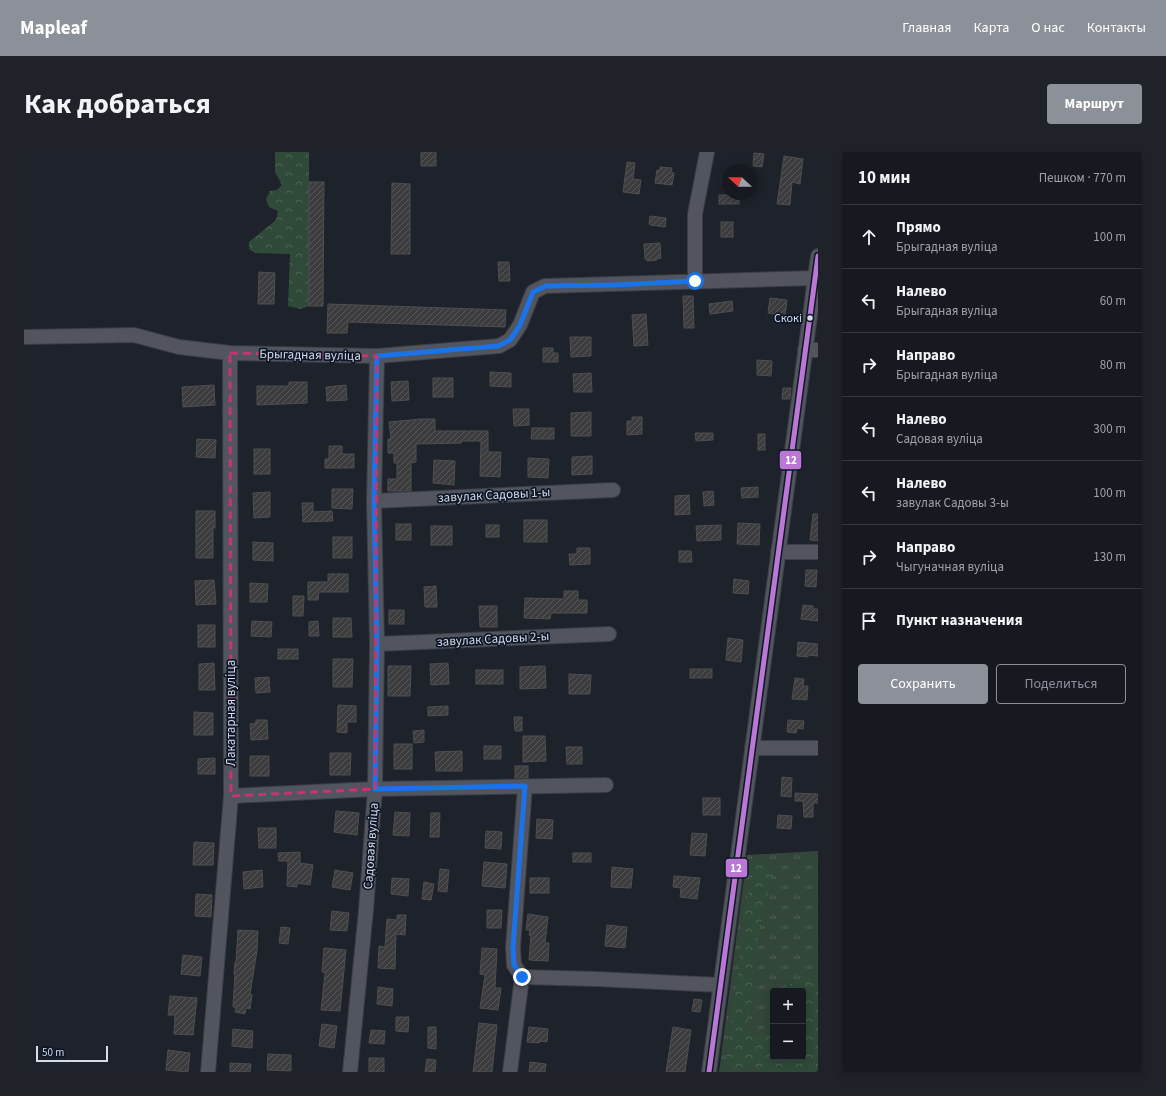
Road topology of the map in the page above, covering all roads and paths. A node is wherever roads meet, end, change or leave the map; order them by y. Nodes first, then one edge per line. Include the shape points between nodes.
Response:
1 (706, 152) edge
2 (818, 256) edge
3 (815, 278) junction
4 (695, 281) junction
5 (24, 337) edge
6 (812, 350) edge
7 (230, 353) junction
8 (377, 356) junction
9 (613, 490) dead end
10 (374, 500) junction
11 (778, 552) junction
12 (818, 552) edge
13 (609, 634) dead end
14 (377, 644) junction
15 (752, 748) junction
16 (818, 748) edge
17 (606, 785) dead end
18 (525, 786) junction
19 (375, 789) junction
20 (231, 796) junction
21 (522, 977) junction
22 (720, 985) junction
23 (208, 1072) edge
24 (350, 1072) edge
25 (510, 1072) edge
26 (709, 1072) edge

1 - 4 street via 695,214
2 - 3 street
3 - 4 street, Брыгадная вуліца
3 - 6 street
4 - 8 street, Брыгадная вуліца via 546,286 533,292 520,325 510,340 498,346
5 - 7 street, Брыгадная вуліца via 134,335 178,347
6 - 11 street
7 - 8 street, Брыгадная вуліца
7 - 20 street, Лакатарная вуліца
8 - 10 street, Садовая вуліца
9 - 10 street, завулак Садовы 1-ы
10 - 14 street, Садовая вуліца
11 - 12 street
11 - 15 street
13 - 14 street, завулак Садовы 2-ы
14 - 19 street, Садовая вуліца
15 - 16 street
15 - 22 street
17 - 18 street
18 - 19 street
18 - 21 street via 513,947 514,965
19 - 20 street
19 - 24 street, Садовая вуліца
20 - 23 street, Лакатарная вуліца
21 - 22 street
21 - 25 street
22 - 26 street

